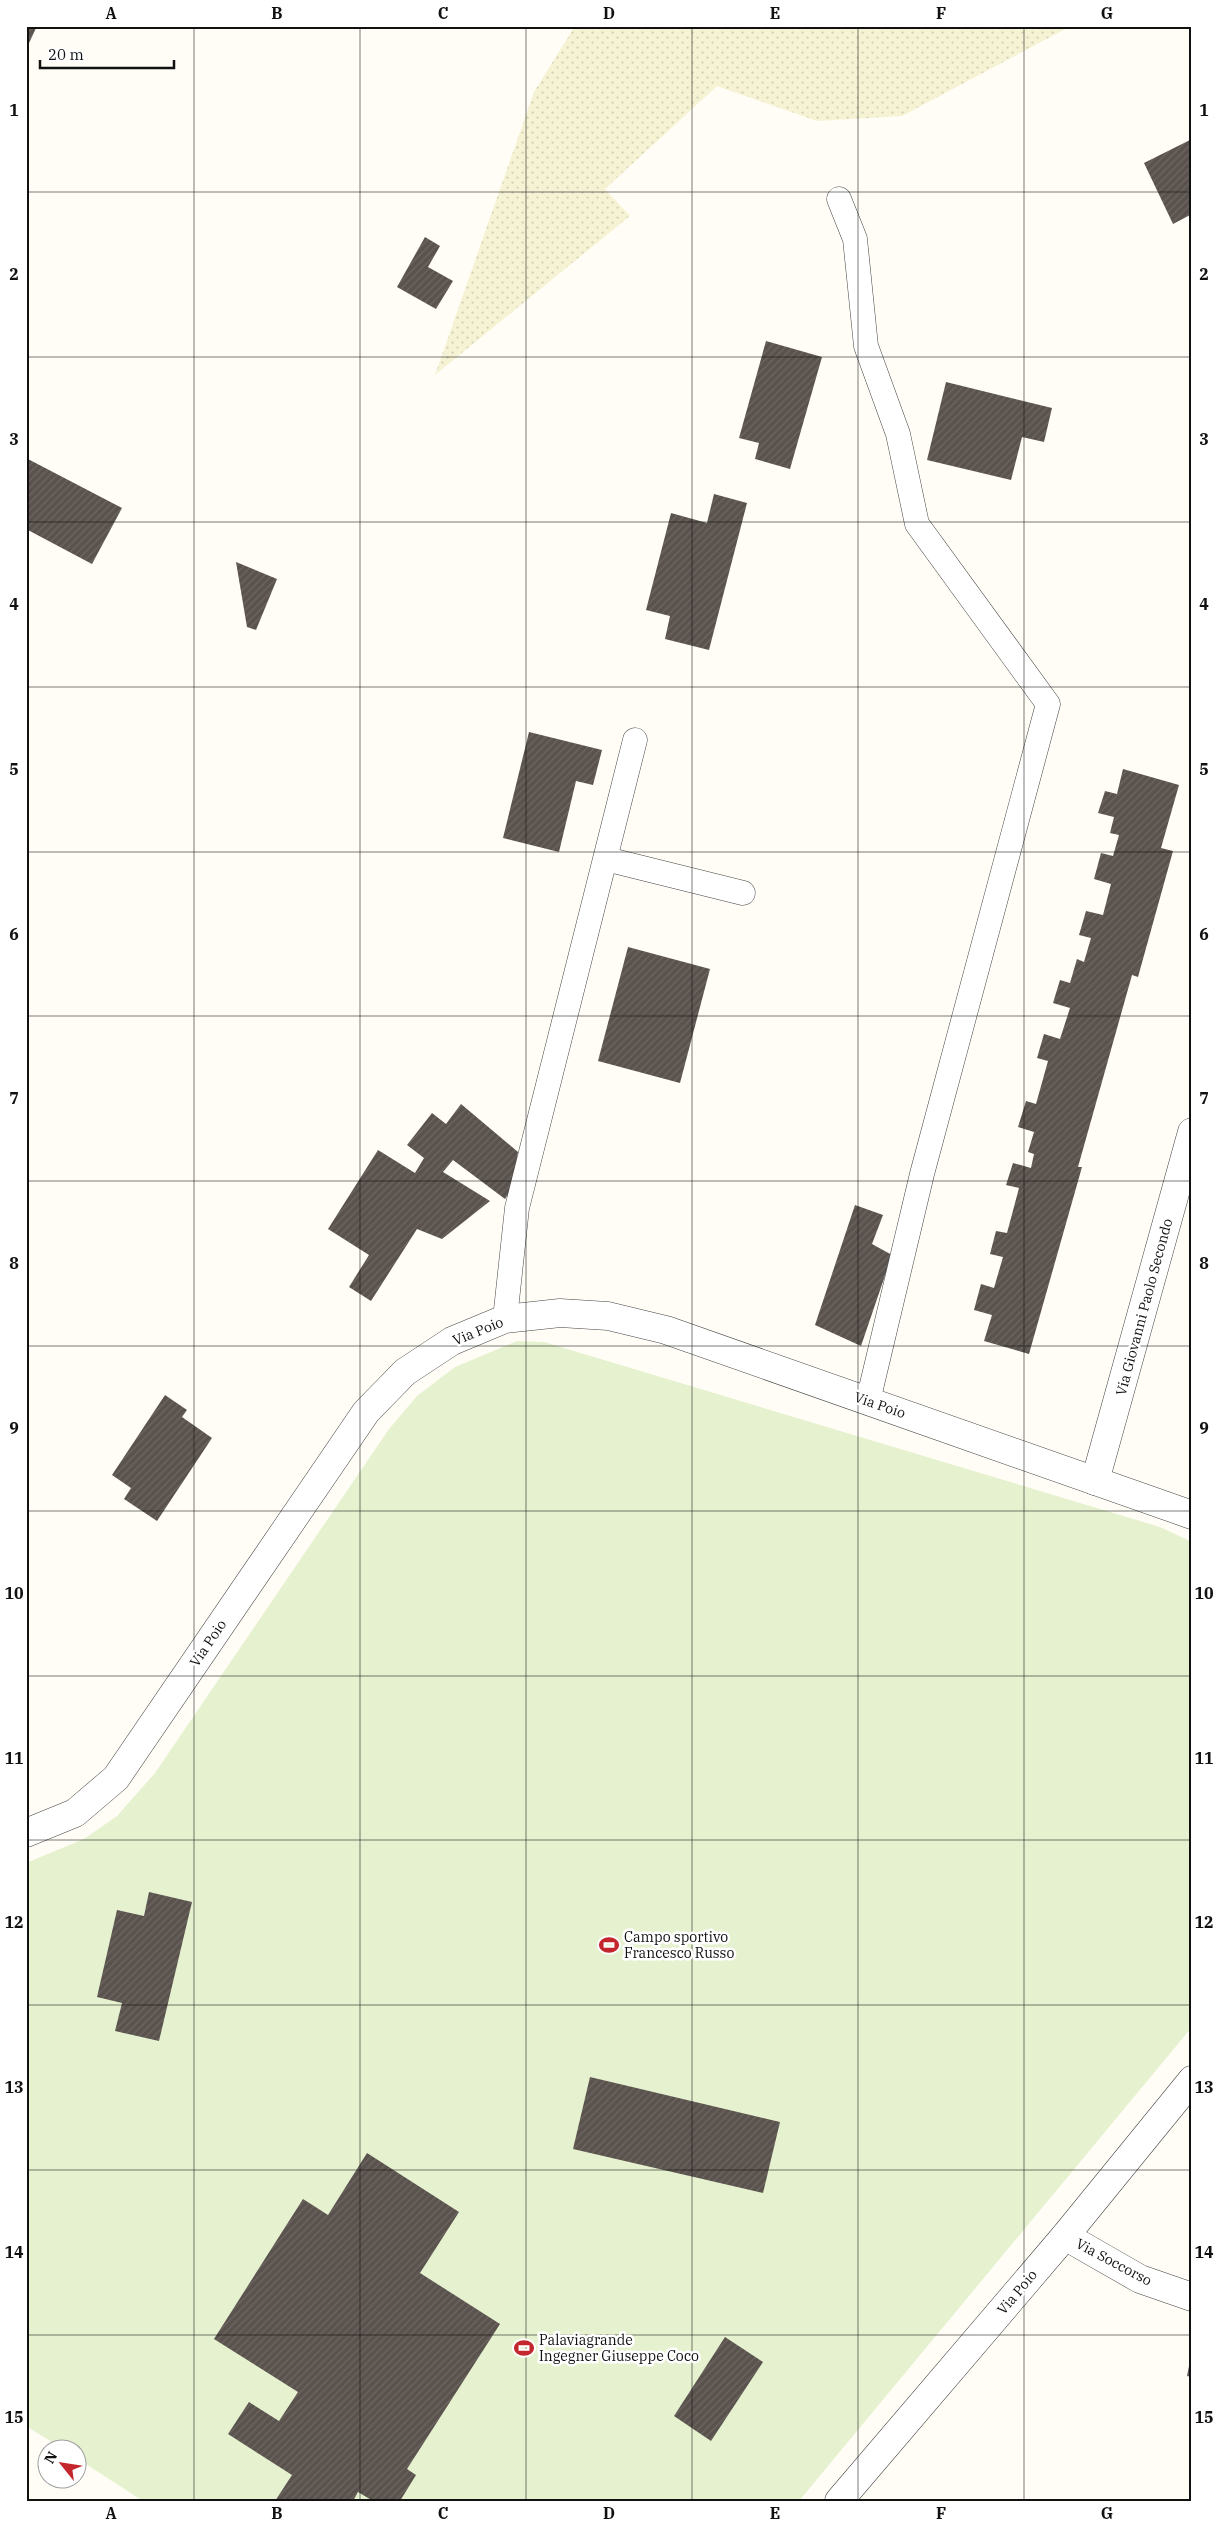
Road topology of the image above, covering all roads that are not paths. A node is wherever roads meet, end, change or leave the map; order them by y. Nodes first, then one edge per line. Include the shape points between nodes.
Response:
1 (839, 199) dead end
2 (635, 740) dead end
3 (606, 859) junction
4 (743, 893) dead end
5 (1192, 1132) edge
6 (505, 1319) junction
7 (868, 1401) junction
8 (1095, 1480) junction
9 (1192, 1515) edge
10 (26, 1834) edge
11 (1192, 2080) edge
12 (1065, 2236) junction
13 (1192, 2297) edge
14 (839, 2501) edge

1 - 7 lane via 855,239 866,346 898,434 917,524 1048,704 922,1174
2 - 3 lane
3 - 4 lane
3 - 6 lane via 517,1208
5 - 8 street, Via Giovanni Paolo Secondo
6 - 7 street, Via Poio via 560,1313 608,1316 666,1330
6 - 10 street, Via Poio via 452,1341 405,1372 366,1412 116,1778 75,1813
7 - 8 street, Via Poio
8 - 9 street, Via Poio
11 - 12 street, Via Poio
12 - 13 street, Via Soccorso via 1140,2279
12 - 14 street, Via Poio

